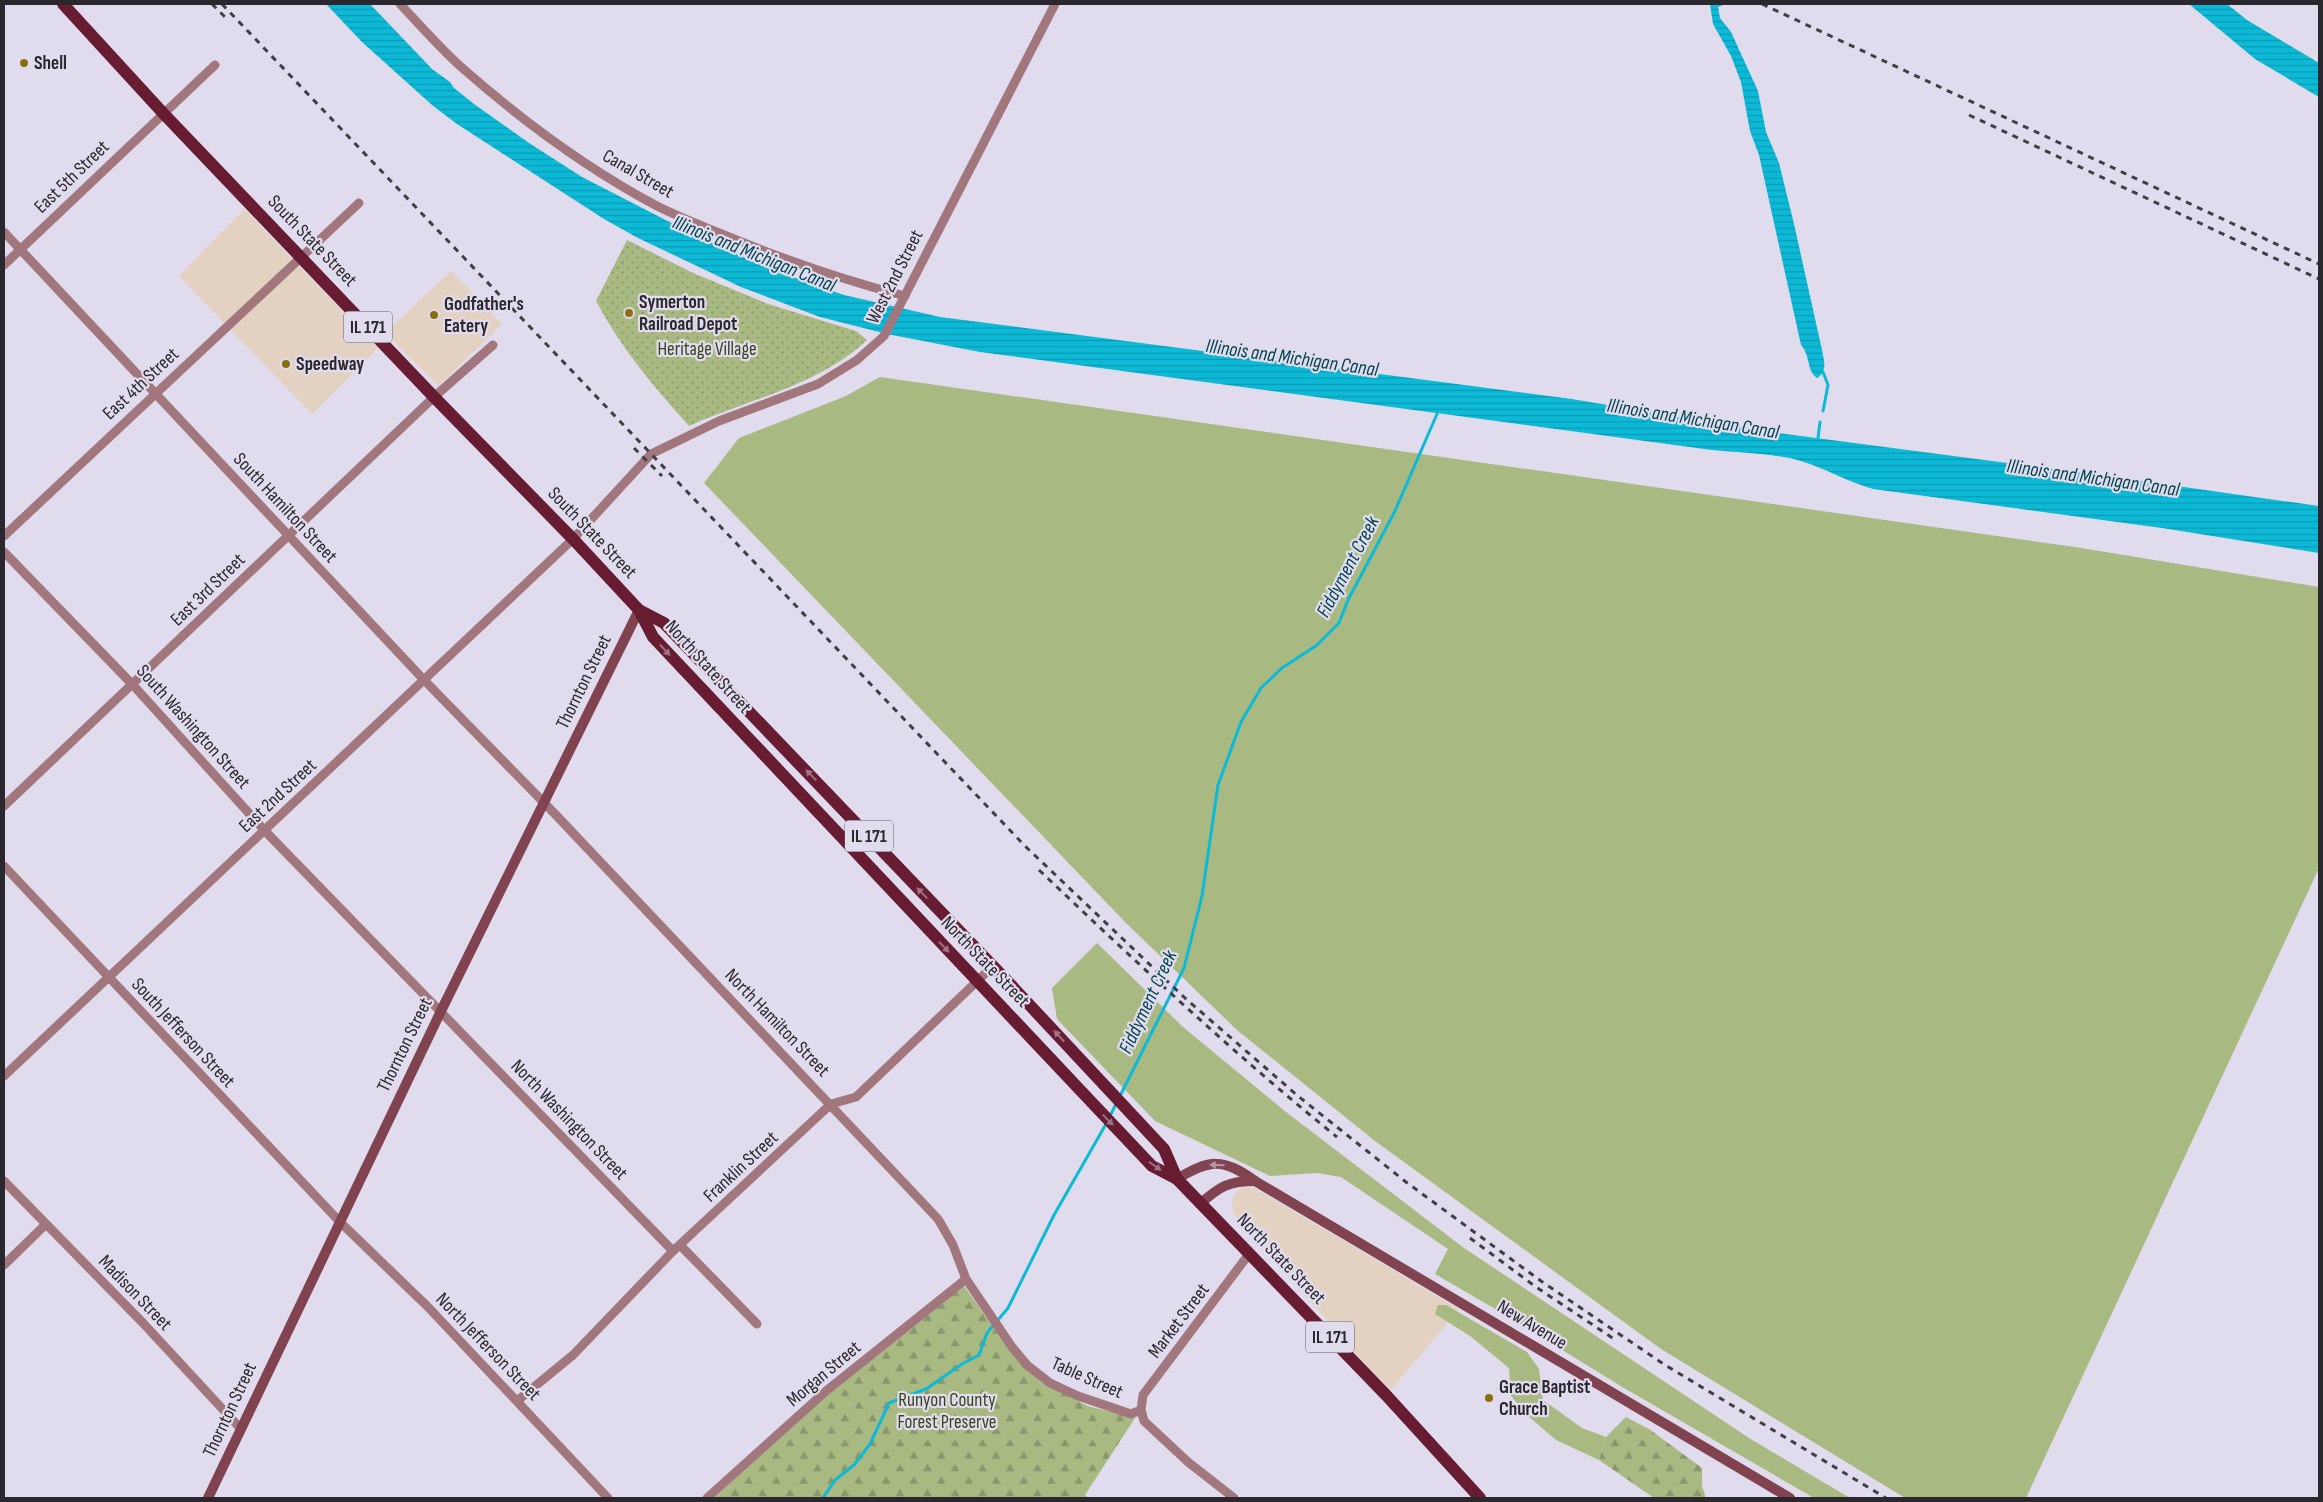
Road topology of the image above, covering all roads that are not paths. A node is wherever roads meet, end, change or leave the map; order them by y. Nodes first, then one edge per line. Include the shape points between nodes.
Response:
1 (63, 4) edge
2 (400, 4) edge
3 (1055, 4) edge
4 (215, 65) dead end
5 (163, 113) junction
6 (359, 203) dead end
7 (4, 232) edge
8 (20, 249) junction
9 (301, 256) junction
10 (4, 264) edge
11 (905, 296) junction
12 (493, 345) dead end
13 (155, 393) junction
14 (434, 397) junction
15 (4, 536) edge
16 (289, 536) junction
17 (573, 539) junction
18 (4, 552) edge
19 (639, 610) junction
20 (424, 680) junction
21 (133, 685) junction
22 (545, 803) junction
23 (4, 806) edge
24 (265, 831) junction
25 (4, 866) edge
26 (993, 966) junction
27 (109, 978) junction
28 (978, 982) junction
29 (441, 1011) junction
30 (4, 1076) edge
31 (831, 1104) junction
32 (1177, 1179) junction
33 (4, 1181) edge
34 (1255, 1182) junction
35 (1200, 1204) junction
36 (340, 1222) junction
37 (45, 1225) junction
38 (680, 1245) junction
39 (673, 1252) junction
40 (1249, 1254) junction
41 (4, 1265) edge
42 (966, 1279) junction
43 (757, 1324) dead end
44 (517, 1401) junction
45 (1141, 1410) junction
46 (241, 1429) junction
47 (208, 1498) edge
48 (608, 1498) edge
49 (708, 1498) edge
50 (1234, 1498) edge
51 (1480, 1498) edge
52 (1790, 1498) edge

1 - 5 main road, South State Street / IL 171
2 - 11 street, Canal Street via 459,65 506,105 604,174 658,206 805,267
3 - 11 street, West 2nd Street
4 - 5 street, East 5th Street
5 - 8 street, East 5th Street
5 - 9 main road, South State Street / IL 171
6 - 9 street, East 4th Street
7 - 8 street, South Hamilton Street
8 - 10 street, East 5th Street
8 - 13 street, South Hamilton Street
9 - 13 street, East 4th Street
9 - 14 main road, South State Street / IL 171
11 - 17 street, West 2nd Street via 884,336 857,360 818,384 720,421 651,454
12 - 14 street, East 3rd Street
13 - 15 street, East 4th Street
13 - 16 street, South Hamilton Street
14 - 16 street, East 3rd Street
14 - 17 main road, South State Street / IL 171
16 - 20 street, South Hamilton Street
16 - 21 street, East 3rd Street
17 - 19 main road, South State Street / IL 171
17 - 20 street, East 2nd Street
18 - 21 street, South Washington Street
19 - 22 street, Thornton Street
26 -> 19 main road, North State Street / IL 171 via 664,623
19 -> 28 main road, North State Street / IL 171 via 653,637
20 - 22 street, South Hamilton Street
20 - 24 street, East 2nd Street
21 - 23 street, East 3rd Street
21 - 24 street, South Washington Street
22 - 29 street, Thornton Street
22 - 31 street, North Hamilton Street
24 - 27 street, East 2nd Street
24 - 29 street, South Washington Street
25 - 27 street, South Jefferson Street
26 - 28 street, Franklin Street
32 -> 26 main road, North State Street / IL 171 via 1164,1149
27 - 30 street, East 2nd Street
27 - 36 street, South Jefferson Street
28 - 31 street, Franklin Street via 856,1097
28 -> 32 main road, North State Street / IL 171 via 1152,1166
29 - 36 street, Thornton Street
29 - 39 street, North Washington Street
31 - 38 street, Franklin Street
31 - 42 street, North Hamilton Street via 938,1220 954,1246
34 -> 32 street, New Avenue via 1239,1169 1219,1163 1199,1166
32 - 35 main road, North State Street / IL 171
33 - 37 street, Madison Street
34 - 35 street via 1236,1181 1218,1188
34 - 52 street, New Avenue
35 - 40 main road, North State Street / IL 171
36 - 44 street, North Jefferson Street via 428,1307
36 - 46 street, Thornton Street
37 - 41 street
37 - 46 street, Madison Street via 143,1323
38 - 39 street, Franklin Street
38 - 43 street
39 - 44 street, Franklin Street via 573,1355
40 - 45 street, Market Street via 1143,1395
40 - 51 main road, North State Street / IL 171 via 1386,1395
42 - 45 street, Table Street via 1026,1365 1050,1383 1118,1411 1131,1414
42 - 49 street, Morgan Street via 826,1391
44 - 48 street, North Jefferson Street
45 - 50 street, Table Street via 1144,1421 1188,1462
46 - 47 street, Thornton Street

